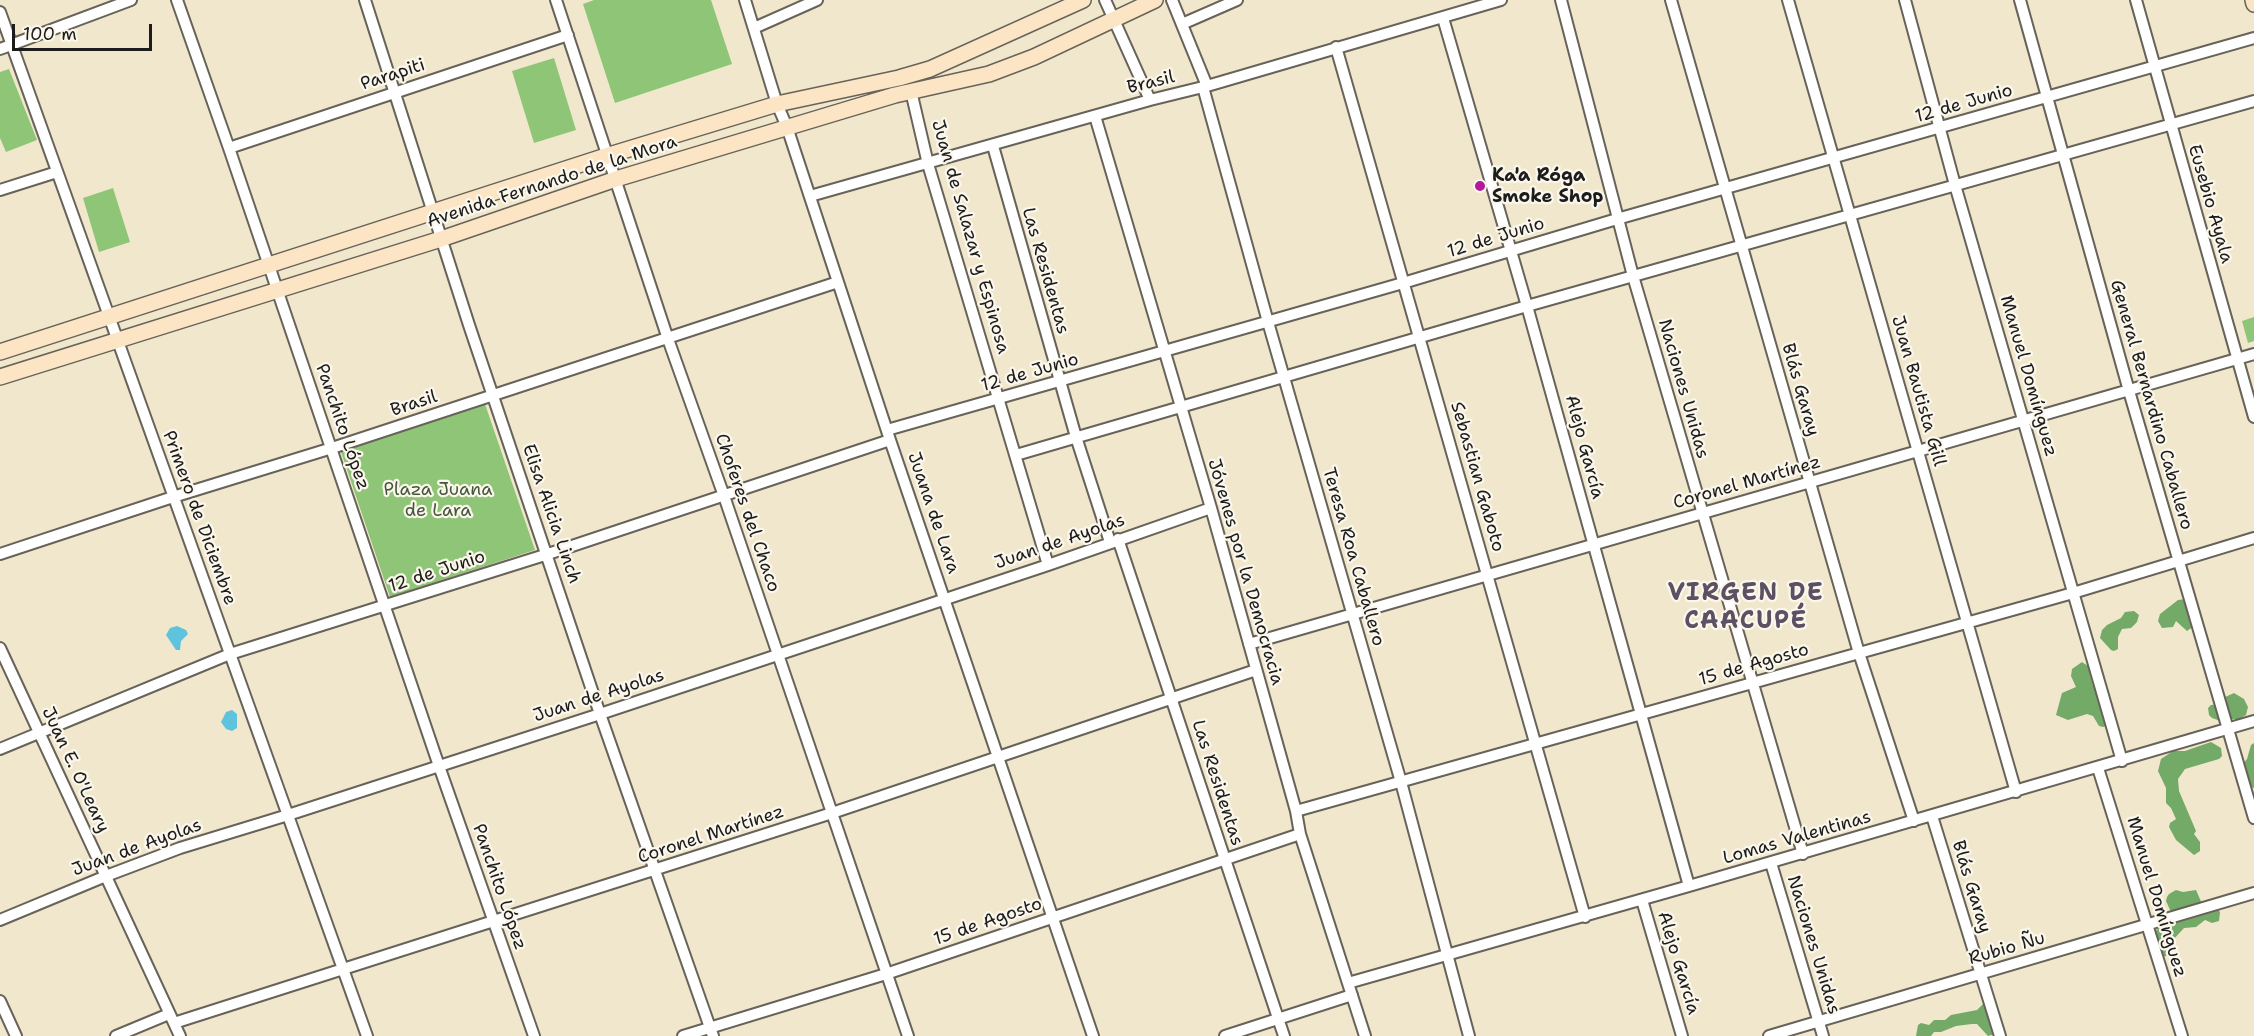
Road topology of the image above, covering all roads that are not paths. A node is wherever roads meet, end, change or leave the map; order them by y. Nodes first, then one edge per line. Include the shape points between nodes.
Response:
1 (131, 0) edge
2 (177, 0) edge
3 (365, 0) edge
4 (556, 0) edge
5 (745, 0) edge
6 (817, 0) edge
7 (1083, 0) edge
8 (1105, 0) edge
9 (1155, 0) edge
10 (1172, 0) edge
11 (1237, 0) edge
12 (1501, 0) edge
13 (1561, 0) edge
14 (1671, 0) edge
15 (1788, 0) edge
16 (1905, 0) edge
17 (2020, 0) edge
18 (2136, 0) edge
19 (2253, 0) edge
20 (2254, 4) edge
21 (0, 12) edge
22 (1443, 18) junction
23 (1113, 19) junction
24 (1182, 24) junction
25 (754, 28) junction
26 (568, 35) junction
27 (2254, 38) edge
28 (11, 45) junction
29 (1336, 47) junction
30 (0, 49) edge
31 (2154, 67) junction
32 (1205, 87) junction
33 (911, 91) junction
34 (394, 92) junction
35 (2048, 97) junction
36 (1150, 99) junction
37 (2254, 101) edge
38 (777, 104) junction
39 (1095, 116) junction
40 (2170, 125) junction
41 (787, 127) junction
42 (1940, 128) junction
43 (993, 146) junction
44 (230, 148) junction
45 (2063, 154) junction
46 (606, 156) junction
47 (1832, 159) junction
48 (928, 164) junction
49 (57, 172) junction
50 (616, 179) junction
51 (1955, 185) junction
52 (1724, 188) junction
53 (0, 190) edge
54 (810, 196) junction
55 (432, 213) junction
56 (1849, 214) junction
57 (1617, 219) junction
58 (441, 238) junction
59 (1741, 246) junction
60 (1511, 251) junction
61 (270, 266) junction
62 (1633, 276) junction
63 (838, 282) junction
64 (1403, 283) junction
65 (278, 290) junction
66 (1527, 306) junction
67 (108, 317) junction
68 (1268, 322) junction
69 (1419, 337) junction
70 (668, 339) junction
71 (117, 340) junction
72 (0, 352) edge
73 (1164, 352) junction
74 (2254, 354) edge
75 (2238, 359) junction
76 (0, 377) edge
77 (1284, 377) junction
78 (1059, 381) junction
79 (2129, 391) junction
80 (492, 395) junction
81 (1000, 398) junction
82 (1180, 407) junction
83 (2254, 417) edge
84 (2024, 422) junction
85 (889, 435) junction
86 (1076, 437) junction
87 (332, 448) junction
88 (1918, 452) junction
89 (1016, 455) junction
90 (1809, 482) junction
91 (724, 496) junction
92 (173, 497) junction
93 (1211, 508) junction
94 (1702, 512) junction
95 (2254, 538) edge
96 (1114, 541) junction
97 (1593, 544) junction
98 (0, 554) edge
99 (548, 554) junction
100 (2179, 560) junction
101 (1048, 565) junction
102 (1488, 575) junction
103 (2073, 593) junction
104 (945, 598) junction
105 (386, 606) junction
106 (1353, 614) junction
107 (1967, 622) junction
108 (1249, 644) junction
109 (0, 648) edge
110 (1859, 653) junction
111 (230, 654) junction
112 (779, 655) junction
113 (1256, 670) junction
114 (1753, 683) junction
115 (1172, 700) junction
116 (600, 714) junction
117 (1641, 715) junction
118 (2254, 721) edge
119 (2229, 729) junction
120 (40, 732) junction
121 (1535, 745) junction
122 (0, 749) edge
123 (998, 759) junction
124 (2122, 761) junction
125 (439, 766) junction
126 (2098, 768) junction
127 (1401, 782) junction
128 (2016, 792) junction
129 (1296, 811) junction
130 (832, 813) junction
131 (288, 815) junction
132 (1932, 816) junction
133 (2254, 818) edge
134 (1914, 821) junction
135 (1300, 834) junction
136 (1803, 854) junction
137 (1224, 859) junction
138 (1770, 863) junction
139 (656, 870) junction
140 (106, 876) junction
141 (1689, 886) junction
142 (2254, 893) edge
143 (1642, 900) junction
144 (1585, 916) junction
145 (1052, 918) junction
146 (0, 920) edge
147 (493, 921) junction
148 (2147, 924) junction
149 (1447, 956) junction
150 (343, 968) junction
151 (886, 974) junction
152 (1981, 974) junction
153 (1348, 983) junction
154 (1352, 994) junction
155 (0, 1001) edge
156 (1278, 1017) junction
157 (171, 1018) junction
158 (1819, 1021) junction
159 (712, 1032) edge
160 (16, 1036) edge
161 (116, 1036) edge
162 (180, 1036) edge
163 (367, 1036) edge
164 (534, 1036) edge
165 (683, 1036) edge
166 (908, 1036) edge
167 (1093, 1036) edge
168 (1225, 1036) edge
169 (1284, 1036) edge
170 (1365, 1036) edge
171 (1469, 1036) edge
172 (1682, 1036) edge
173 (1769, 1036) edge
174 (1823, 1036) edge
175 (2001, 1036) edge
176 (2182, 1036) edge

1 - 28 street
2 - 44 street, Panchito López
3 - 34 street, Elisa Alicia Linch
4 - 26 street, Choferes del Chaco
5 - 25 street, Juana de Lara
6 - 25 street
7 - 38 main road, Avenida Fernando de la Mora via 930,69
8 - 23 street
9 - 23 main road, Avenida Fernando de la Mora
10 - 24 street, Teresa Roa Caballero
11 - 24 street
12 - 22 street, Brasil
13 - 57 street, Naciones Unidas
14 - 52 street, Blás Garay
15 - 47 street, Juan Bautista Gill
16 - 42 street, Manuel Domínguez
17 - 35 street, General Bernardino Caballero
18 - 31 street, Eusebio Ayala
19 - 20 main road
21 - 28 street, Primero de Diciembre
22 - 29 street, Brasil
22 - 60 street, Alejo García
23 - 33 main road, Avenida Fernando de la Mora via 988,74
23 - 36 street
24 - 32 street, Teresa Roa Caballero
25 - 38 street, Juana de Lara
26 - 34 street, Parapiti
26 - 46 street, Choferes del Chaco
27 - 31 street, 12 de Junio
28 - 30 street
28 - 49 street, Primero de Diciembre
29 - 32 street, Brasil
29 - 64 street, Sebastian Gaboto
31 - 35 street, 12 de Junio
31 - 40 street, Eusebio Ayala
32 - 36 street, Brasil
32 - 68 street, Teresa Roa Caballero
33 - 41 main road, Avenida Fernando de la Mora
33 - 48 street, Juan de Salazar y Espinosa
34 - 44 street, Parapiti
34 - 55 street, Elisa Alicia Linch
35 - 42 street, 12 de Junio
35 - 45 street, General Bernardino Caballero
36 - 39 street, Brasil
37 - 40 street
38 - 41 street, Juana de Lara
38 - 46 main road, Avenida Fernando de la Mora
39 - 43 street, Brasil
39 - 73 street, Jóvenes por la Democracia
40 - 45 street
40 - 75 street, Eusebio Ayala
41 - 50 main road, Avenida Fernando de la Mora
41 - 54 street, Juana de Lara
42 - 47 street, 12 de Junio
42 - 51 street, Manuel Domínguez
43 - 48 street, Brasil
43 - 78 street, Las Residentas
44 - 61 street, Panchito López
45 - 51 street
45 - 79 street, General Bernardino Caballero
46 - 50 street, Choferes del Chaco
46 - 55 main road, Avenida Fernando de la Mora
47 - 52 street, 12 de Junio
47 - 56 street, Juan Bautista Gill
48 - 54 street, Brasil
48 - 81 street, Juan de Salazar y Espinosa
49 - 53 street
49 - 67 street, Primero de Diciembre
50 - 58 main road, Avenida Fernando de la Mora
50 - 70 street, Choferes del Chaco
51 - 56 street
51 - 84 street, Manuel Domínguez
52 - 57 street, 12 de Junio
52 - 59 street, Blás Garay
54 - 63 street, Juana de Lara
55 - 58 street, Elisa Alicia Linch
55 - 61 main road, Avenida Fernando de la Mora
56 - 59 street
56 - 88 street, Juan Bautista Gill
57 - 60 street, 12 de Junio
57 - 62 street, Naciones Unidas
58 - 65 main road, Avenida Fernando de la Mora
58 - 80 street, Elisa Alicia Linch
59 - 62 street
59 - 90 street, Blás Garay
60 - 64 street, 12 de Junio
60 - 66 street, Alejo García
61 - 65 street, Panchito López
61 - 67 main road, Avenida Fernando de la Mora
62 - 66 street
62 - 94 street, Naciones Unidas
63 - 70 street, Brasil
63 - 85 street, Juana de Lara
64 - 68 street, 12 de Junio
64 - 69 street, Sebastian Gaboto
65 - 71 main road, Avenida Fernando de la Mora
65 - 87 street, Panchito López
66 - 69 street
66 - 97 street, Alejo García
67 - 71 street, Primero de Diciembre
67 - 72 main road, Avenida Fernando de la Mora
68 - 73 street, 12 de Junio
68 - 77 street, Teresa Roa Caballero
69 - 77 street
69 - 102 street, Sebastian Gaboto
70 - 80 street, Brasil
70 - 91 street, Choferes del Chaco
71 - 76 main road, Avenida Fernando de la Mora
71 - 92 street, Primero de Diciembre
73 - 78 street, 12 de Junio
73 - 82 street, Jóvenes por la Democracia
74 - 75 street, Coronel Martínez
75 - 79 street, Coronel Martínez
75 - 83 street, Eusebio Ayala
77 - 82 street
77 - 106 street, Teresa Roa Caballero
78 - 81 street, 12 de Junio
78 - 86 street, Las Residentas
79 - 84 street, Coronel Martínez
79 - 100 street, General Bernardino Caballero
80 - 87 street, Brasil
80 - 99 street, Elisa Alicia Linch
81 - 85 street, 12 de Junio
81 - 89 street, Juan de Salazar y Espinosa
82 - 86 street
82 - 93 street, Jóvenes por la Democracia
84 - 88 street, Coronel Martínez
84 - 103 street, Manuel Domínguez
85 - 91 street, 12 de Junio
85 - 104 street, Juana de Lara
86 - 89 street
86 - 96 street, Las Residentas
87 - 92 street, Brasil
87 - 105 street, Panchito López
88 - 90 street, Coronel Martínez
88 - 107 street, Juan Bautista Gill
89 - 101 street, Juan de Salazar y Espinosa
90 - 94 street, Coronel Martínez
90 - 110 street, Blás Garay
91 - 99 street, 12 de Junio
91 - 112 street, Choferes del Chaco
92 - 98 street, Brasil
92 - 111 street, Primero de Diciembre
93 - 96 street, Juan de Ayolas
93 - 108 street, Jóvenes por la Democracia
94 - 97 street, Coronel Martínez
94 - 114 street, Naciones Unidas
95 - 100 street, 15 de Agosto
96 - 101 street, Juan de Ayolas
96 - 115 street, Las Residentas
97 - 102 street, Coronel Martínez
97 - 117 street, Alejo García
99 - 105 street, 12 de Junio
99 - 116 street, Elisa Alicia Linch
100 - 103 street, 15 de Agosto
100 - 119 street, General Bernardino Caballero
101 - 104 street, Juan de Ayolas
102 - 106 street, Coronel Martínez
102 - 121 street, Sebastian Gaboto
103 - 107 street, 15 de Agosto
103 - 124 street, Manuel Domínguez
104 - 112 street, Juan de Ayolas
104 - 123 street, Juana de Lara
105 - 111 street, 12 de Junio
105 - 125 street, Panchito López
106 - 108 street, Coronel Martínez
106 - 127 street, Teresa Roa Caballero
107 - 110 street, 15 de Agosto
107 - 128 street, Juan Bautista Gill
108 - 113 street, Jóvenes por la Democracia
109 - 120 street, Juan E. O'Leary
110 - 114 street, 15 de Agosto
110 - 134 street, Blás Garay
111 - 120 street, 12 de Junio
111 - 131 street, Primero de Diciembre
112 - 116 street, Juan de Ayolas
112 - 130 street, Choferes del Chaco
113 - 115 street, Coronel Martínez
113 - 129 street, Jóvenes por la Democracia
114 - 117 street, 15 de Agosto
114 - 136 street, Naciones Unidas
115 - 123 street, Coronel Martínez
115 - 137 street, Las Residentas
116 - 125 street, Juan de Ayolas
116 - 139 street, Elisa Alicia Linch
117 - 121 street, 15 de Agosto
117 - 141 street, Alejo García
118 - 119 street, Lomas Valentinas
119 - 124 street, Lomas Valentinas
119 - 133 street, General Bernardino Caballero
120 - 122 street, 12 de Junio
120 - 140 street, Juan E. O'Leary
121 - 127 street, 15 de Agosto
121 - 144 street, Sebastian Gaboto
123 - 130 street, Coronel Martínez
123 - 145 street, Juana de Lara
124 - 126 street, Lomas Valentinas
125 - 131 street, Juan de Ayolas
125 - 147 street, Panchito López
126 - 128 street, Lomas Valentinas
126 - 148 street, Manuel Domínguez
127 - 129 street, 15 de Agosto
127 - 149 street, Teresa Roa Caballero
128 - 132 street, Lomas Valentinas
129 - 135 street, Jóvenes por la Democracia
130 - 139 street, Coronel Martínez
130 - 151 street, Choferes del Chaco
131 - 140 street, Juan de Ayolas via 180,848
131 - 150 street, Primero de Diciembre
132 - 134 street, Lomas Valentinas
132 - 152 street, Blás Garay
134 - 136 street, Lomas Valentinas
135 - 137 street, 15 de Agosto
135 - 153 street, Jóvenes por la Democracia
136 - 138 street, Lomas Valentinas
137 - 145 street, 15 de Agosto
137 - 156 street, Las Residentas
138 - 141 street, Lomas Valentinas
138 - 158 street, Naciones Unidas
139 - 147 street, Coronel Martínez
139 - 159 street, Elisa Alicia Linch
140 - 146 street, Juan de Ayolas
140 - 157 street, Juan E. O'Leary
141 - 143 street, Lomas Valentinas
142 - 148 street, Rubio Ñu
143 - 144 street, Lomas Valentinas
143 - 172 street, Alejo García
144 - 149 street, Lomas Valentinas
145 - 151 street, 15 de Agosto
145 - 167 street, Juana de Lara
147 - 150 street, Coronel Martínez
147 - 164 street, Panchito López
148 - 152 street, Rubio Ñu
148 - 176 street, Manuel Domínguez
149 - 153 street, Lomas Valentinas
149 - 171 street, Teresa Roa Caballero
150 - 157 street, Coronel Martínez
150 - 163 street, Primero de Diciembre
151 - 159 street, 15 de Agosto
151 - 166 street, Choferes del Chaco
152 - 158 street, Rubio Ñu
152 - 175 street, Blás Garay
153 - 154 street, Jóvenes por la Democracia
154 - 156 street
154 - 170 street, Jóvenes por la Democracia
155 - 160 street
156 - 168 street
156 - 169 street, Las Residentas
157 - 161 street, Coronel Martínez
157 - 162 street, Juan E. O'Leary
158 - 173 street, Rubio Ñu
158 - 174 street, Naciones Unidas
159 - 165 street, 15 de Agosto

